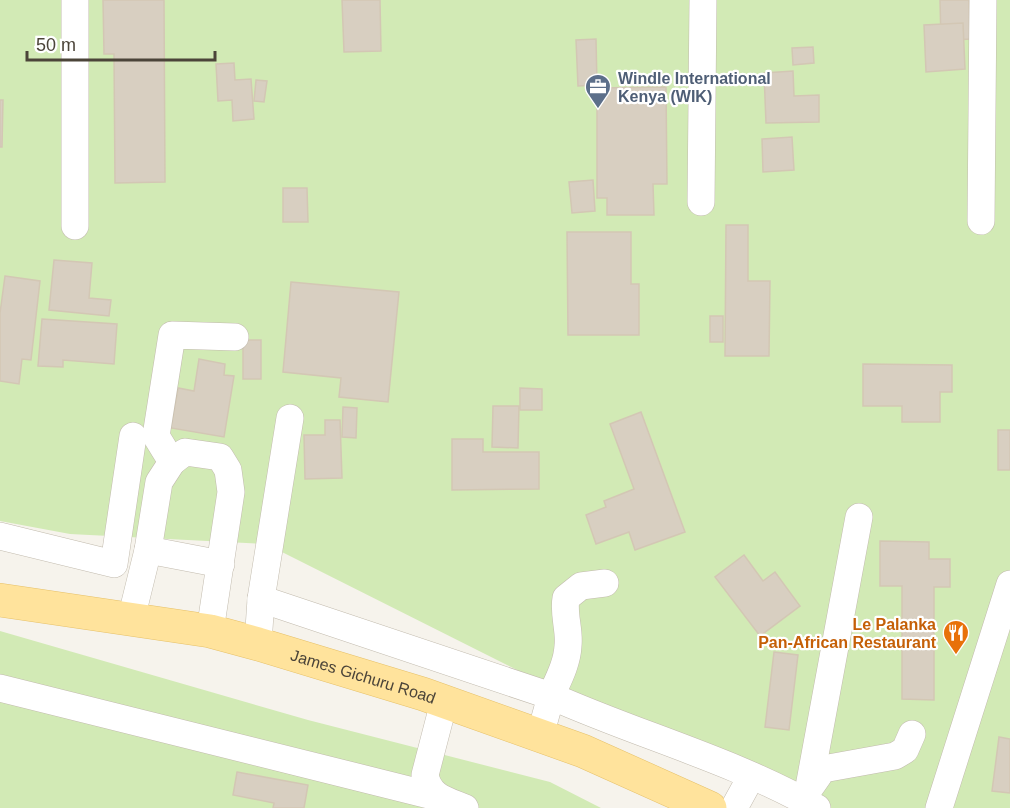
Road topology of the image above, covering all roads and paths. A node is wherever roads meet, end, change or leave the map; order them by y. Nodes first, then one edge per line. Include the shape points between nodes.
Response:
1 (75, 0) edge
2 (703, 0) edge
3 (983, 0) edge
4 (701, 202) dead end
5 (981, 221) dead end
6 (75, 226) dead end
7 (235, 337) dead end
8 (290, 418) dead end
9 (133, 436) dead end
10 (172, 462) junction
11 (860, 517) dead end
12 (0, 536) edge
13 (148, 550) junction
14 (221, 564) junction
15 (604, 583) dead end
16 (1010, 584) edge
17 (261, 599) junction
18 (0, 600) edge
19 (131, 619) junction
20 (210, 631) junction
21 (258, 644) junction
22 (0, 688) edge
23 (551, 696) junction
24 (444, 702) junction
25 (912, 734) dead end
26 (540, 736) junction
27 (751, 777) junction
28 (437, 797) junction
29 (811, 799) edge
30 (465, 808) edge
31 (710, 808) edge
32 (734, 808) edge
33 (939, 808) edge

1 - 6 street
2 - 4 street
3 - 5 street
7 - 10 street via 172,335 156,436
8 - 17 street
9 - 12 street via 114,564
10 - 13 street via 159,482
10 - 14 street via 185,452 208,455 220,457 228,470 231,492
11 - 29 street
13 - 14 street
13 - 19 street
14 - 20 street
15 - 23 street via 581,586 566,598 569,645
16 - 33 street
17 - 21 street
17 - 23 street
18 - 19 main road, James Gichuru Road
19 - 20 main road, James Gichuru Road
20 - 21 main road, James Gichuru Road
21 - 24 main road, James Gichuru Road
22 - 28 street
23 - 26 street
23 - 27 street
24 - 26 main road, James Gichuru Road
24 - 28 street via 425,776 427,788
25 - 29 street via 905,750 895,756 823,769
26 - 31 main road, James Gichuru Road
27 - 29 street
27 - 32 street
28 - 30 street

